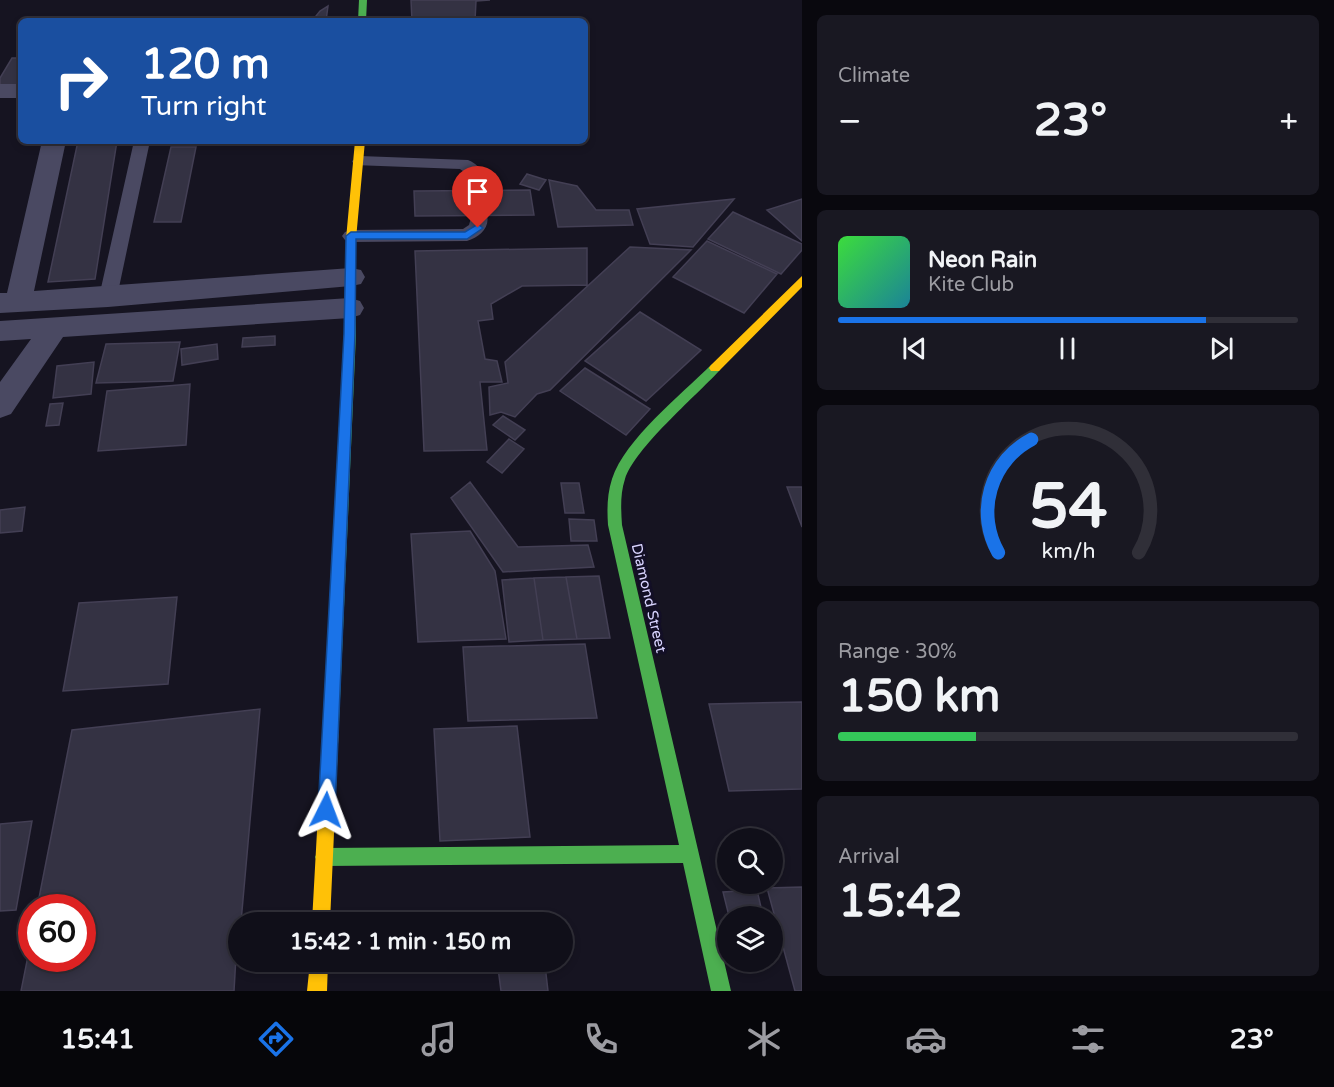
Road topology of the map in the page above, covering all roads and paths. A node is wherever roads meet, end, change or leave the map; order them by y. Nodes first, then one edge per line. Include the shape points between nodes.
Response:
1 (363, 0) edge
2 (362, 18) edge
3 (0, 91) edge
4 (18, 91) edge
5 (53, 144) edge
6 (141, 144) edge
7 (360, 144) edge
8 (360, 161) junction
9 (477, 194) dead end
10 (479, 214) dead end
11 (351, 236) junction
12 (351, 277) junction
13 (801, 280) edge
14 (108, 297) junction
15 (9, 303) edge
16 (350, 308) junction
17 (55, 327) junction
18 (0, 331) edge
19 (0, 406) edge
20 (691, 854) junction
21 (324, 857) junction
22 (321, 912) edge
23 (319, 972) edge
24 (318, 991) edge
25 (721, 991) edge

1 - 2 street
3 - 4 street
5 - 15 street
6 - 14 lane
7 - 8 street
8 - 9 lane via 472,166
8 - 11 street
10 - 11 lane via 478,228 467,235
11 - 12 street
12 - 14 street
12 - 16 street
13 - 20 street, Diamond Street via 630,454 612,499
14 - 15 street
16 - 17 street
16 - 21 street
17 - 18 street
17 - 19 street
20 - 21 street
20 - 25 street, Diamond Street
21 - 22 street
23 - 24 street

